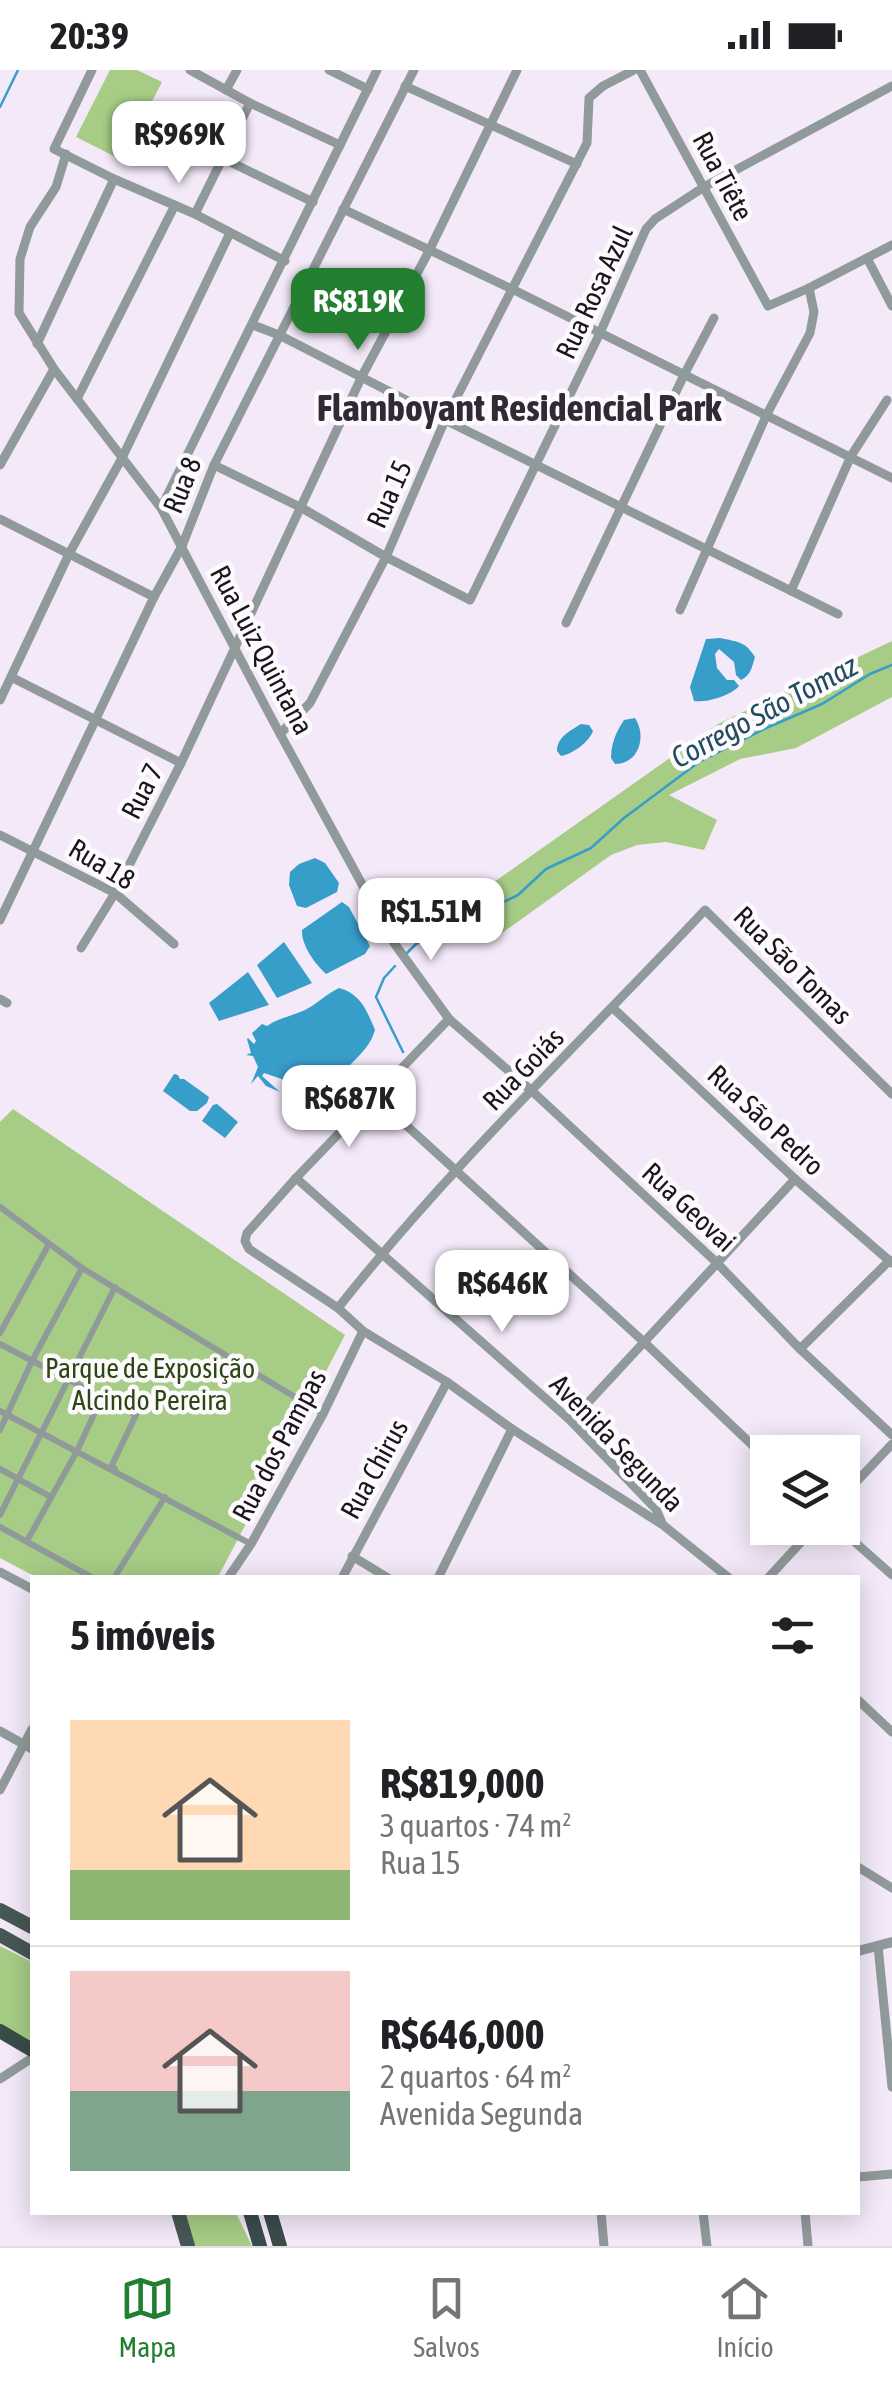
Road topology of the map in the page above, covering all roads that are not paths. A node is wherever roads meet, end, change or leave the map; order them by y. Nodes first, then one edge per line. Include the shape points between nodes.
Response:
1 (92, 70) edge
2 (190, 70) edge
3 (237, 70) edge
4 (329, 70) edge
5 (377, 70) edge
6 (414, 70) edge
7 (516, 70) edge
8 (637, 70) edge
9 (406, 86) junction
10 (892, 86) edge
11 (368, 89) junction
12 (226, 90) junction
13 (250, 103) junction
14 (491, 126) junction
15 (340, 145) junction
16 (66, 154) junction
17 (222, 158) junction
18 (577, 164) junction
19 (114, 179) junction
20 (704, 187) junction
21 (313, 202) junction
22 (175, 205) junction
23 (343, 209) junction
24 (195, 214) junction
25 (230, 233) junction
26 (892, 245) edge
27 (429, 252) junction
28 (867, 258) junction
29 (285, 260) junction
30 (809, 288) junction
31 (514, 290) junction
32 (892, 306) edge
33 (714, 318) dead end
34 (253, 325) junction
35 (600, 333) junction
36 (279, 334) junction
37 (37, 344) junction
38 (54, 369) junction
39 (684, 375) junction
40 (362, 376) junction
41 (77, 399) junction
42 (886, 400) dead end
43 (767, 414) junction
44 (446, 420) junction
45 (852, 456) junction
46 (122, 458) junction
47 (0, 464) edge
48 (537, 464) junction
49 (214, 465) junction
50 (892, 478) edge
51 (622, 506) junction
52 (162, 508) junction
53 (302, 508) junction
54 (0, 519) edge
55 (182, 546) junction
56 (708, 550) junction
57 (68, 554) junction
58 (386, 556) junction
59 (791, 591) junction
60 (154, 597) junction
61 (680, 610) dead end
62 (838, 614) dead end
63 (566, 623) dead end
64 (236, 650) junction
65 (11, 678) junction
66 (0, 700) edge
67 (96, 719) junction
68 (280, 734) junction
69 (181, 763) junction
70 (0, 835) edge
71 (33, 850) junction
72 (115, 893) junction
73 (706, 910) joint
74 (0, 920) edge
75 (174, 944) dead end
76 (82, 948) dead end
77 (613, 1008) junction
78 (449, 1019) junction
79 (533, 1092) junction
80 (892, 1094) edge
81 (374, 1096) junction
82 (457, 1170) junction
83 (296, 1178) junction
84 (795, 1179) junction
85 (0, 1207) edge
86 (49, 1244) junction
87 (380, 1254) junction
88 (891, 1261) edge
89 (716, 1262) junction
90 (82, 1268) junction
91 (115, 1287) junction
92 (338, 1308) junction
93 (364, 1331) junction
94 (0, 1333) edge
95 (644, 1342) junction
96 (0, 1344) edge
97 (800, 1349) junction
98 (32, 1361) junction
99 (68, 1379) junction
100 (447, 1382) junction
101 (102, 1397) junction
102 (4, 1413) edge
103 (322, 1414) junction
104 (571, 1422) junction
105 (512, 1429) junction
106 (0, 1430) edge
107 (42, 1432) junction
108 (892, 1435) edge
109 (750, 1443) edge
110 (892, 1444) edge
111 (77, 1451) junction
112 (0, 1468) edge
113 (116, 1471) junction
114 (19, 1478) junction
115 (860, 1478) edge
116 (51, 1497) junction
117 (165, 1497) junction
118 (0, 1515) edge
119 (663, 1526) junction
120 (0, 1527) edge
121 (27, 1541) junction
122 (251, 1544) junction
123 (798, 1545) edge
124 (858, 1545) edge
125 (352, 1556) junction
126 (0, 1572) edge
127 (87, 1575) edge
128 (116, 1575) edge
129 (230, 1575) edge
130 (343, 1575) edge
131 (383, 1575) edge
132 (439, 1575) edge
133 (725, 1575) edge
134 (771, 1575) edge
135 (892, 1575) edge
136 (30, 1588) edge
137 (860, 1702) edge
138 (0, 1731) edge
139 (892, 1732) edge
140 (28, 1747) edge
141 (0, 1790) edge
142 (860, 1868) edge
143 (892, 1887) edge
144 (0, 1910) edge
145 (30, 1926) edge
146 (0, 1936) edge
147 (892, 1942) edge
148 (878, 1946) junction
149 (860, 1950) edge
150 (30, 1952) edge
151 (888, 2000) edge
152 (0, 2031) edge
153 (30, 2049) edge
154 (30, 2059) edge
155 (0, 2079) edge
156 (892, 2087) edge
157 (892, 2174) edge
158 (860, 2177) edge
159 (179, 2215) edge
160 (271, 2215) edge
161 (601, 2215) edge
162 (703, 2215) edge
163 (805, 2215) edge
164 (250, 2216) edge
165 (188, 2246) edge
166 (260, 2246) edge
167 (280, 2246) edge
168 (604, 2246) edge
169 (707, 2246) edge
170 (808, 2246) edge

1 - 16 street via 54,149
2 - 12 street
3 - 12 street
4 - 11 street
5 - 11 street
6 - 9 street, Rua 8
7 - 14 street
8 - 18 street, Rua 15 via 589,98 587,144
8 - 20 street, Rua Tiête
9 - 14 street
9 - 23 street, Rua 8
10 - 20 street
11 - 15 street
12 - 13 street
13 - 15 street
13 - 17 street
14 - 18 street
14 - 27 street
15 - 21 street
16 - 19 street
16 - 37 street, Rua Luiz Quintana via 20,259 19,314
17 - 21 street
17 - 24 street
18 - 31 street, Rua 15
19 - 22 street
19 - 37 street
20 - 30 street, Rua Tiête via 765,304
20 - 35 street, Rua Rosa Azul via 646,229
21 - 29 street
22 - 24 street
22 - 41 street
23 - 27 street
23 - 36 street, Rua 8
24 - 25 street
25 - 29 street
25 - 46 street
26 - 28 street
27 - 31 street
27 - 40 street
28 - 30 street
28 - 32 street
29 - 34 street
30 - 43 street via 810,334
31 - 35 street
31 - 44 street, Rua 15
33 - 39 street
34 - 36 street
34 - 52 street
35 - 39 street
35 - 48 street, Rua Rosa Azul
36 - 40 street
36 - 49 street, Rua 8
37 - 38 street, Rua Luiz Quintana
38 - 41 street, Rua Luiz Quintana
38 - 47 street
39 - 43 street
39 - 51 street
40 - 44 street
40 - 53 street
41 - 46 street, Rua Luiz Quintana
42 - 45 street
43 - 45 street
43 - 56 street
44 - 48 street
44 - 58 street, Rua 15
45 - 50 street
45 - 59 street
46 - 52 street, Rua Luiz Quintana
46 - 57 street
48 - 51 street
48 - 58 street, Rua Rosa Azul via 470,600
49 - 53 street
49 - 55 street, Rua 8
51 - 56 street
51 - 63 street
52 - 55 street, Rua Luiz Quintana
53 - 58 street
53 - 64 street
54 - 57 street
55 - 60 street, Rua 8
55 - 64 street, Rua Luiz Quintana
56 - 59 street
56 - 61 street
57 - 60 street
57 - 65 street
58 - 68 street, Rua 15 via 310,703
59 - 62 street
60 - 67 street, Rua 8
64 - 68 street, Rua Luiz Quintana
64 - 69 street, Rua 7
65 - 66 street
65 - 67 street
67 - 69 street
67 - 71 street, Rua 8
68 - 78 street, Rua Luiz Quintana via 394,943
69 - 72 street, Rua 7
70 - 71 street, Rua 18
71 - 72 street, Rua 18
71 - 74 street, Rua 8
72 - 75 street, Rua 18
72 - 76 street, Rua 7
73 - 77 street, Rua Goiás
73 - 80 street, Rua São Tomas
77 - 79 street, Rua Goiás
77 - 84 street, Rua São Pedro
78 - 79 street, Rua Geovai
78 - 81 street
79 - 82 street, Rua Goiás
79 - 89 street, Rua Geovai
81 - 82 street
81 - 83 street
82 - 87 street, Rua Goiás
82 - 95 street
83 - 87 street, Avenida Segunda
83 - 92 street via 244,1241
84 - 88 street, Rua São Pedro
84 - 89 street
85 - 86 street
86 - 90 street
86 - 94 street
87 - 92 street, Rua Goiás
87 - 104 street, Avenida Segunda
88 - 97 street
89 - 95 street
89 - 97 street, Rua Geovai
90 - 91 street
90 - 98 street
91 - 99 street
91 - 103 street
92 - 93 street
93 - 100 street
93 - 103 street, Rua dos Pampas
95 - 104 street
95 - 109 street
96 - 98 street
97 - 108 street, Rua Geovai
98 - 99 street
98 - 102 street
99 - 101 street
99 - 107 street
100 - 105 street
100 - 125 street, Rua Chirus
101 - 111 street
101 - 113 street via 136,1415 112,1464
102 - 106 street
102 - 107 street
103 - 122 street, Rua dos Pampas
104 - 119 street, Avenida Segunda via 656,1509
105 - 119 street
105 - 132 street
107 - 111 street
107 - 114 street
110 - 115 street
111 - 113 street
111 - 116 street
112 - 114 street
113 - 117 street
114 - 116 street
114 - 118 street
116 - 121 street
117 - 122 street
117 - 128 street
119 - 133 street, Avenida Segunda
120 - 121 street
121 - 127 street
122 - 129 street, Rua dos Pampas
123 - 134 street
124 - 135 street
125 - 130 street, Rua Chirus
125 - 131 street
126 - 136 street
137 - 139 street
138 - 140 street
140 - 141 street
142 - 143 street
144 - 145 main road
146 - 150 main road
147 - 148 street
148 - 149 street
148 - 151 street
151 - 156 street
152 - 153 highway
154 - 155 street
157 - 158 street
159 - 165 main road
160 - 167 highway
161 - 168 street
162 - 169 street
163 - 170 street
164 - 166 highway

